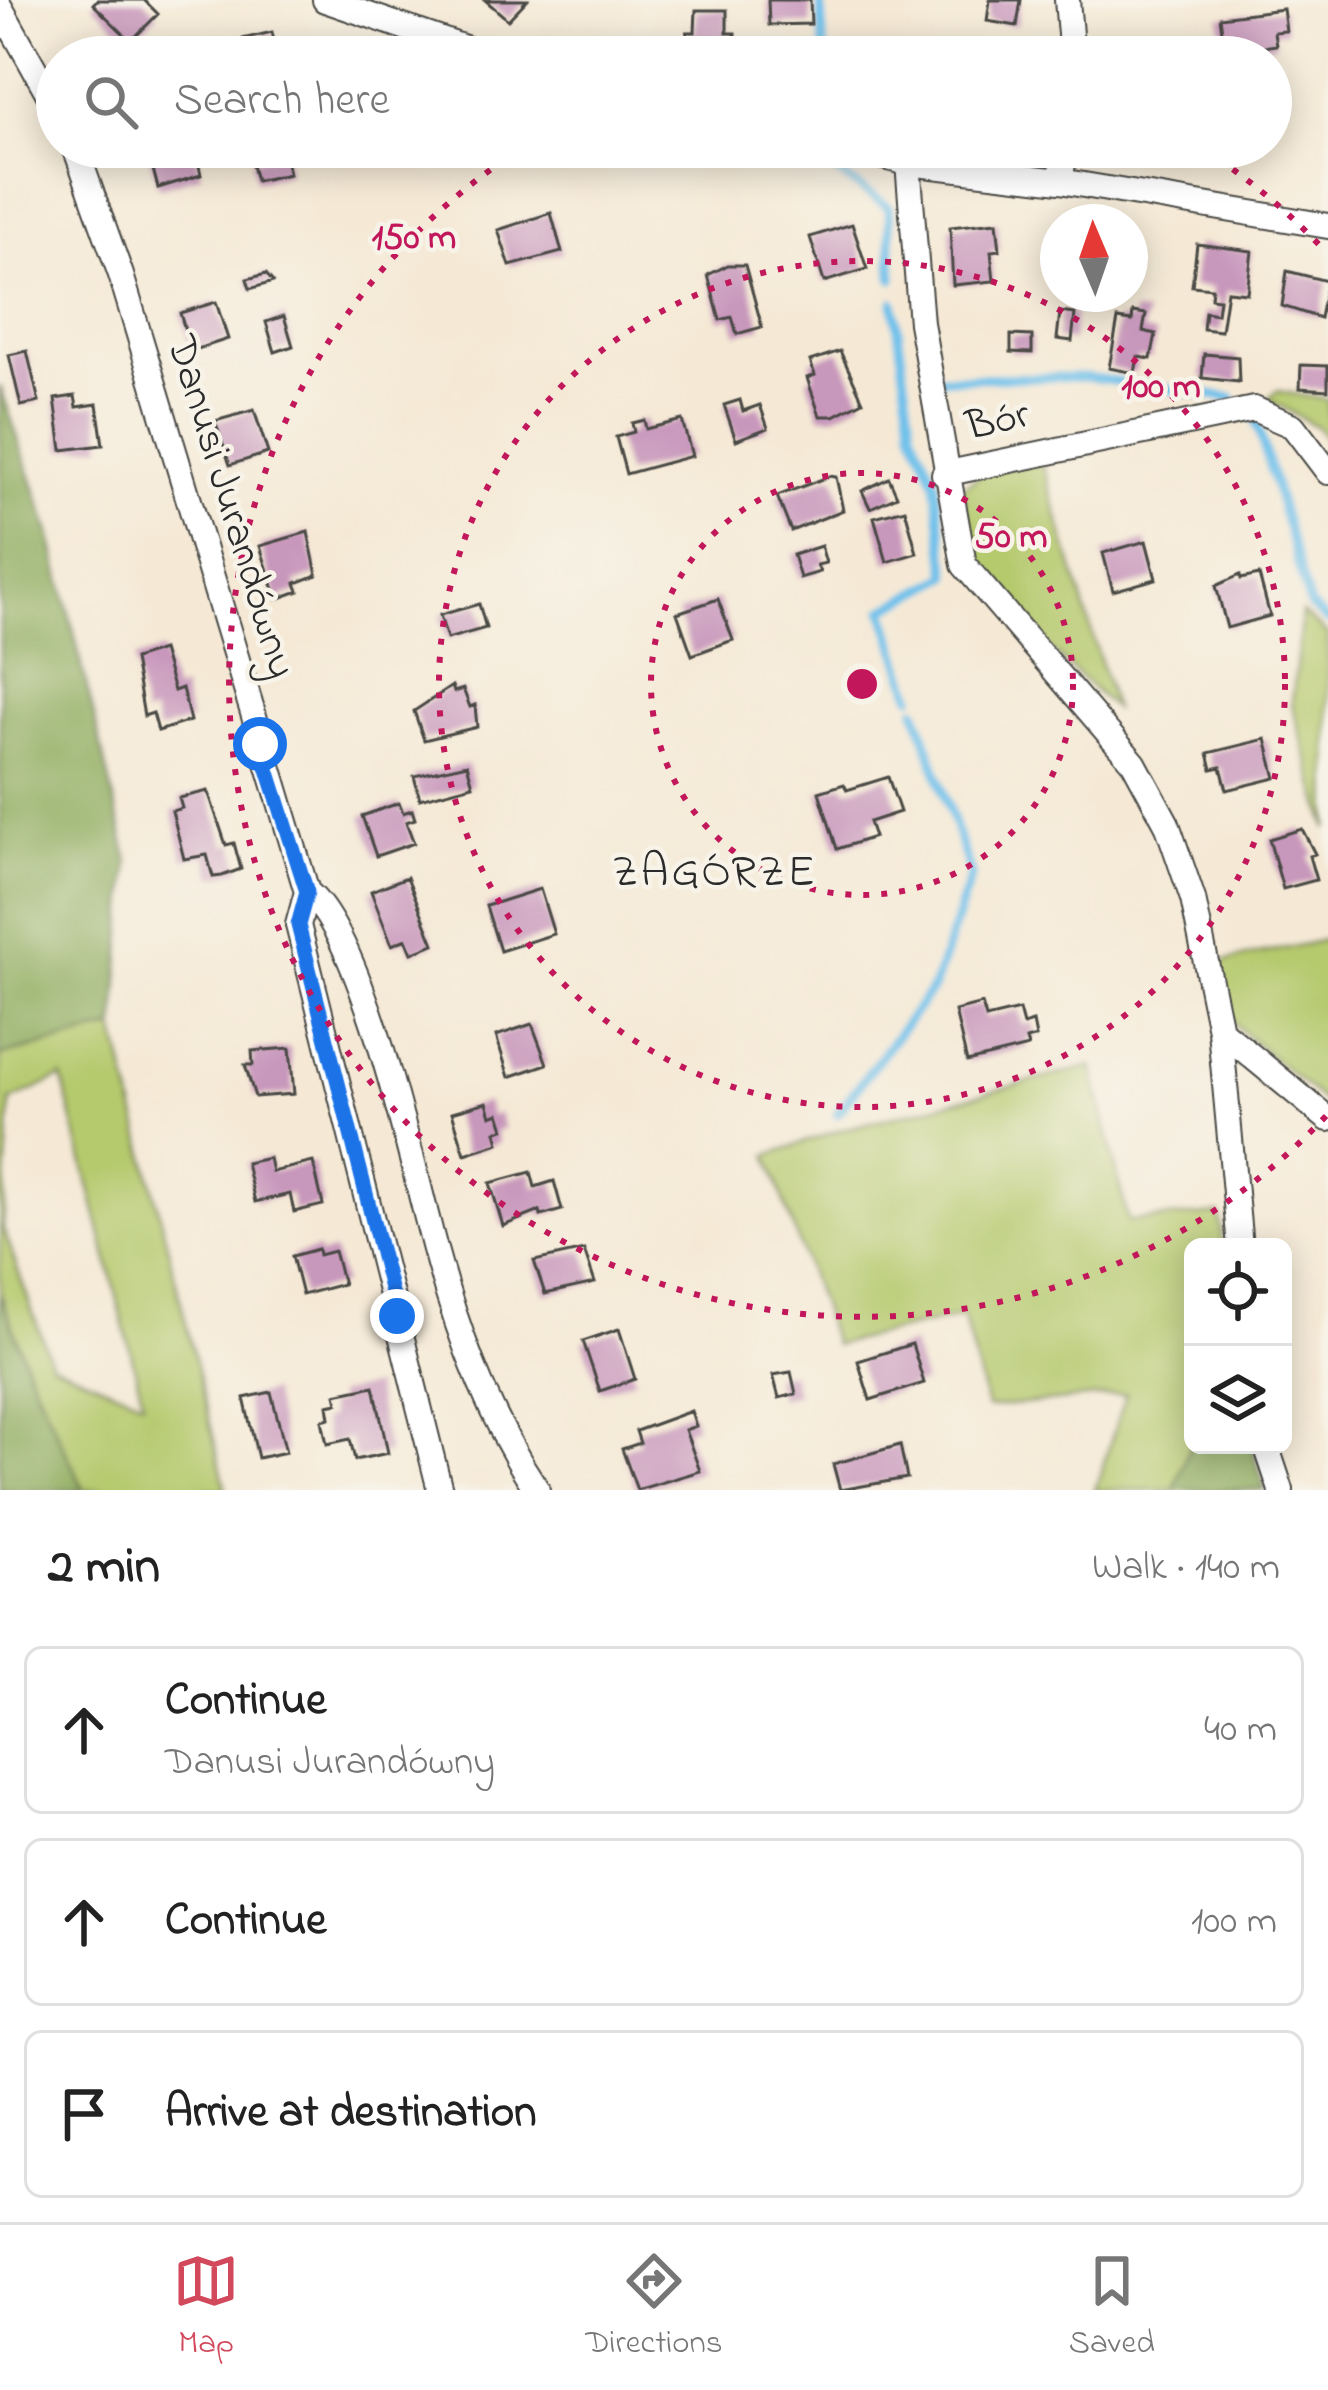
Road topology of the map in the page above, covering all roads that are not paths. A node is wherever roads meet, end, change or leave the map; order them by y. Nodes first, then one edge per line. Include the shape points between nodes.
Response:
1 (325, 0) edge
2 (1066, 0) edge
3 (0, 7) edge
4 (430, 36) edge
5 (1070, 36) edge
6 (36, 71) edge
7 (83, 168) edge
8 (908, 168) edge
9 (950, 168) edge
10 (1062, 168) edge
11 (1060, 181) junction
12 (1328, 226) edge
13 (1328, 472) edge
14 (944, 474) junction
15 (307, 892) junction
16 (1220, 1030) junction
17 (1328, 1119) edge
18 (1239, 1238) edge
19 (1269, 1454) edge
20 (440, 1490) edge
21 (537, 1490) edge
22 (1281, 1490) edge

1 - 4 street
2 - 5 street
3 - 6 street
7 - 15 street, Danusi Jurandówny
8 - 14 street
9 - 11 street
10 - 11 street
11 - 12 street
13 - 14 street, Bór via 1293,426 1255,409
14 - 16 street via 964,565 1120,746 1167,824 1193,899
15 - 20 street via 298,925
15 - 21 street, Danusi Jurandówny via 322,904 361,990 457,1319
16 - 17 street
16 - 18 street
19 - 22 street

